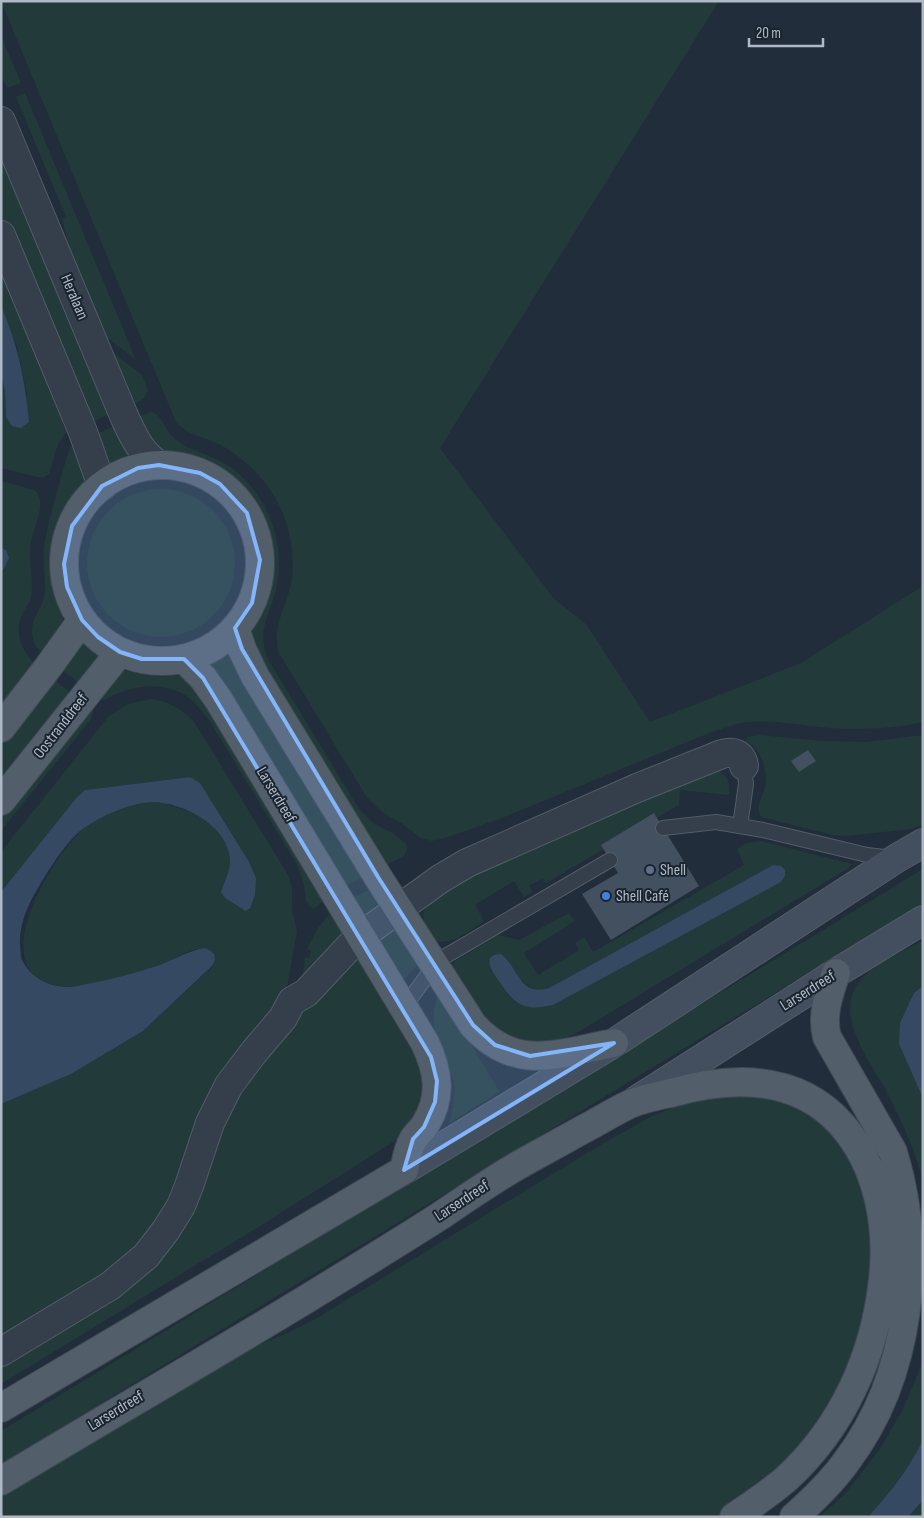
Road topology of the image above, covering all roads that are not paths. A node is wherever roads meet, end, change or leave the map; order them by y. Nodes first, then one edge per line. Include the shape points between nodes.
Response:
1 (1, 121) edge
2 (1, 235) edge
3 (159, 465) junction
4 (102, 486) junction
5 (82, 620) junction
6 (235, 628) junction
7 (120, 652) junction
8 (184, 659) junction
9 (1, 728) edge
10 (744, 766) joint
11 (1, 801) edge
12 (740, 826) junction
13 (663, 828) dead end
14 (923, 843) edge
15 (897, 858) junction
16 (610, 860) dead end
17 (399, 909) junction
18 (923, 920) edge
19 (361, 936) junction
20 (435, 964) junction
21 (836, 973) junction
22 (404, 1007) junction
23 (614, 1043) junction
24 (631, 1104) junction
25 (404, 1170) junction
26 (1, 1352) edge
27 (1, 1408) edge
28 (1, 1481) edge
29 (734, 1517) edge
30 (794, 1517) edge

1 - 3 street, Heralaan via 124,416 136,442 149,459
2 - 4 street via 83,432
3 - 4 main road via 138,468
3 - 6 main road via 200,473 220,484 247,513 260,560 258,582 252,603
4 - 5 main road via 87,500 66,544 67,587
5 - 7 main road via 98,637
5 - 9 main road
6 - 8 main road via 210,649
6 - 17 main road via 255,676
7 - 8 main road via 142,659
7 - 11 main road, Oostranddreef
8 - 19 main road, Larserdreef via 218,699
10 - 12 lane via 746,784
10 - 17 street via 740,755 730,752 637,788 467,863
12 - 13 lane via 716,822
12 - 15 lane via 867,855
14 - 15 main road
15 - 23 main road
16 - 20 lane
17 - 19 street
17 - 20 main road
18 - 21 main road, Larserdreef
19 - 22 main road, Larserdreef
19 - 26 street via 306,993 292,1001 283,1018 229,1085 210,1123 185,1197 153,1247 110,1286
20 - 22 lane
20 - 23 main road via 474,1025 484,1037 508,1052 541,1056
21 - 24 main road, Larserdreef
21 - 30 main road via 824,1027 900,1170 912,1228 912,1285 896,1368 869,1428 828,1484
22 - 25 main road, Larserdreef via 432,1056 437,1081 430,1116 413,1139
23 - 25 main road
24 - 28 main road, Larserdreef via 516,1166 388,1249
24 - 29 main road via 688,1088 731,1081 774,1085 795,1092 832,1114 846,1130 860,1150 877,1194 884,1241 881,1299 867,1357 856,1382 827,1433 800,1466 770,1493
25 - 27 main road

